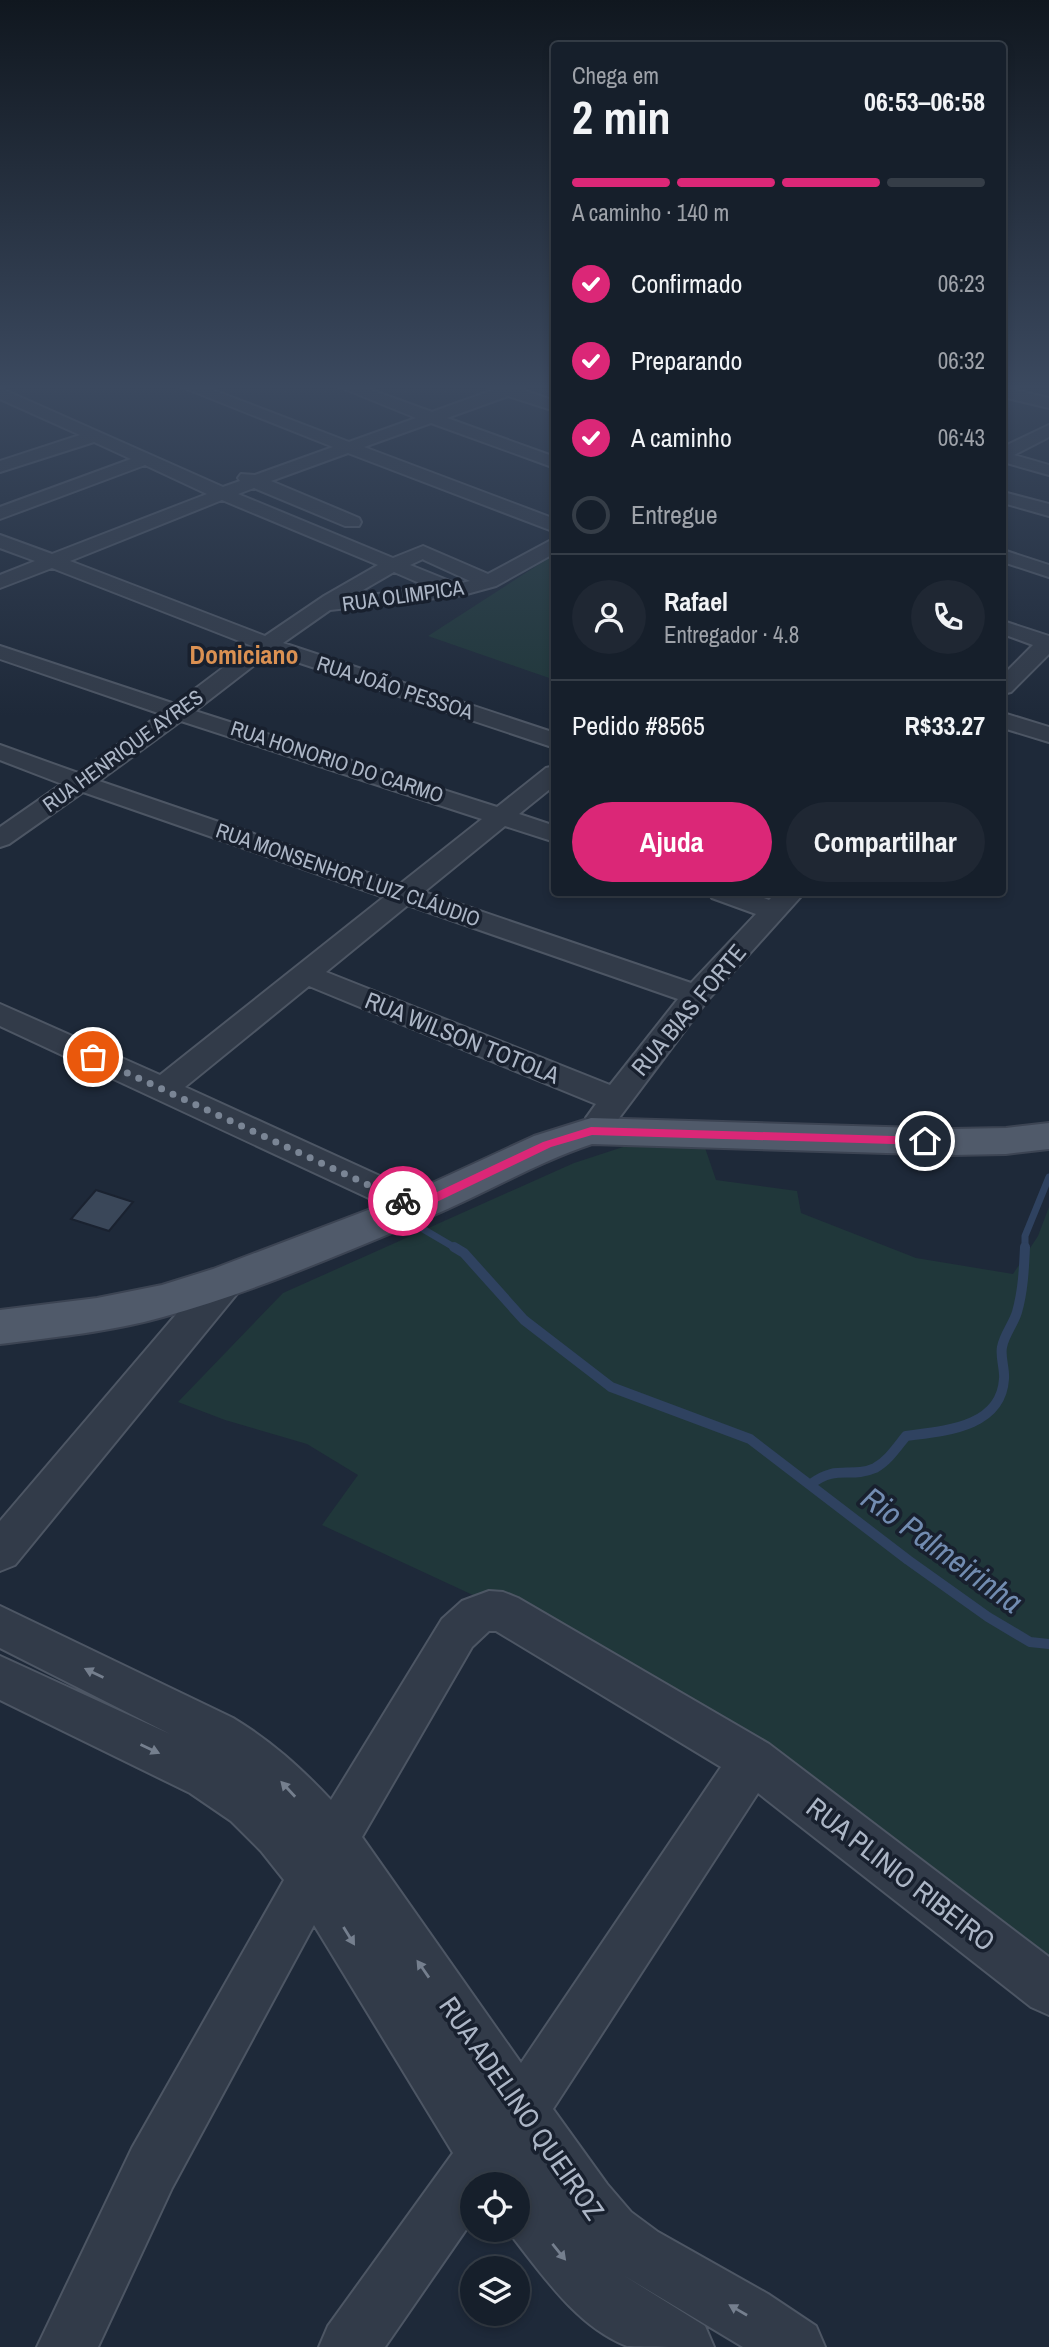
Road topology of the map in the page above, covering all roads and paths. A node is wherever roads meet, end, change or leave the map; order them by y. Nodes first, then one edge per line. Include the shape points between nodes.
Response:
1 (45, 497) edge
2 (217, 497) edge
3 (229, 497) edge
4 (291, 497) edge
5 (475, 497) edge
6 (1006, 498) edge
7 (1049, 510) edge
8 (0, 513) edge
9 (551, 525) edge
10 (363, 527) dead end
11 (0, 541) edge
12 (399, 542) dead end
13 (551, 547) edge
14 (423, 552) junction
15 (1006, 557) edge
16 (51, 562) junction
17 (394, 564) junction
18 (1049, 571) edge
19 (0, 582) edge
20 (489, 582) junction
21 (456, 591) junction
22 (324, 606) junction
23 (1006, 629) edge
24 (1048, 643) edge
25 (268, 645) junction
26 (0, 652) edge
27 (1006, 684) edge
28 (180, 711) junction
29 (1006, 720) edge
30 (1049, 735) edge
31 (551, 740) edge
32 (0, 752) edge
33 (551, 776) edge
34 (81, 783) junction
35 (503, 815) junction
36 (551, 833) edge
37 (0, 838) edge
38 (405, 895) junction
39 (746, 896) edge
40 (783, 902) edge
41 (307, 975) junction
42 (696, 995) junction
43 (0, 1014) edge
44 (163, 1089) junction
45 (616, 1100) junction
46 (591, 1131) junction
47 (1049, 1136) edge
48 (416, 1207) junction
49 (227, 1280) junction
50 (0, 1327) edge
51 (0, 1552) edge
52 (0, 1626) edge
53 (0, 1677) edge
54 (753, 1760) junction
55 (323, 1858) junction
56 (1049, 1989) edge
57 (521, 2110) junction
58 (499, 2172) edge
59 (505, 2172) edge
60 (530, 2214) edge
61 (460, 2226) edge
62 (67, 2347) edge
63 (349, 2347) edge
64 (684, 2347) edge
65 (795, 2347) edge

1 - 8 street
2 - 16 street
3 - 17 street
4 - 10 street
5 - 9 street
6 - 7 street
11 - 16 street, RUA JOÃO PESSOA
12 - 14 street
13 - 20 street, RUA OLIMPICA via 523,568
14 - 17 street, RUA HENRIQUE AYRES
14 - 20 street
15 - 18 street
16 - 19 street
16 - 25 street, RUA JOÃO PESSOA
17 - 21 street
17 - 22 street, RUA HENRIQUE AYRES
20 - 21 street, RUA OLIMPICA
21 - 22 street, RUA OLIMPICA
22 - 25 street, RUA HENRIQUE AYRES
23 - 24 street
24 - 27 street
25 - 28 street, RUA HENRIQUE AYRES
25 - 31 street, RUA JOÃO PESSOA
26 - 28 street, RUA HONORIO DO CARMO
28 - 34 street, RUA HENRIQUE AYRES
28 - 35 street, RUA HONORIO DO CARMO
29 - 30 street
32 - 34 street, RUA MONSENHOR LUIZ CLÁUDIO
33 - 35 street
34 - 37 street, RUA HENRIQUE AYRES
34 - 38 street, RUA MONSENHOR LUIZ CLÁUDIO
35 - 36 street, RUA HONORIO DO CARMO
35 - 38 street
38 - 41 street
38 - 42 street, RUA MONSENHOR LUIZ CLÁUDIO
39 - 40 street
40 - 42 street, RUA BIAS FORTE
41 - 44 street
41 - 45 street, RUA WILSON TOTOLA
42 - 45 street, RUA BIAS FORTE
43 - 44 street
44 - 48 street
45 - 46 street, RUA BIAS FORTE
46 - 47 main road via 1006,1141
46 - 48 main road via 547,1145
48 - 49 main road
49 - 50 main road via 97,1315
49 - 51 street
55 -> 52 street via 283,1783 251,1755
53 -> 55 street via 207,1776 248,1804 278,1834
54 - 55 street, RUA PLINIO RIBEIRO via 502,1612 490,1610 468,1620 457,1633
54 - 56 street, RUA PLINIO RIBEIRO
54 - 57 street
57 -> 55 street, RUA ADELINO QUEIROZ
55 -> 58 street
55 - 62 street via 152,2168
57 - 59 street
65 -> 57 street, RUA ADELINO QUEIROZ via 611,2232
60 -> 64 street via 580,2278 612,2304
61 - 63 street

